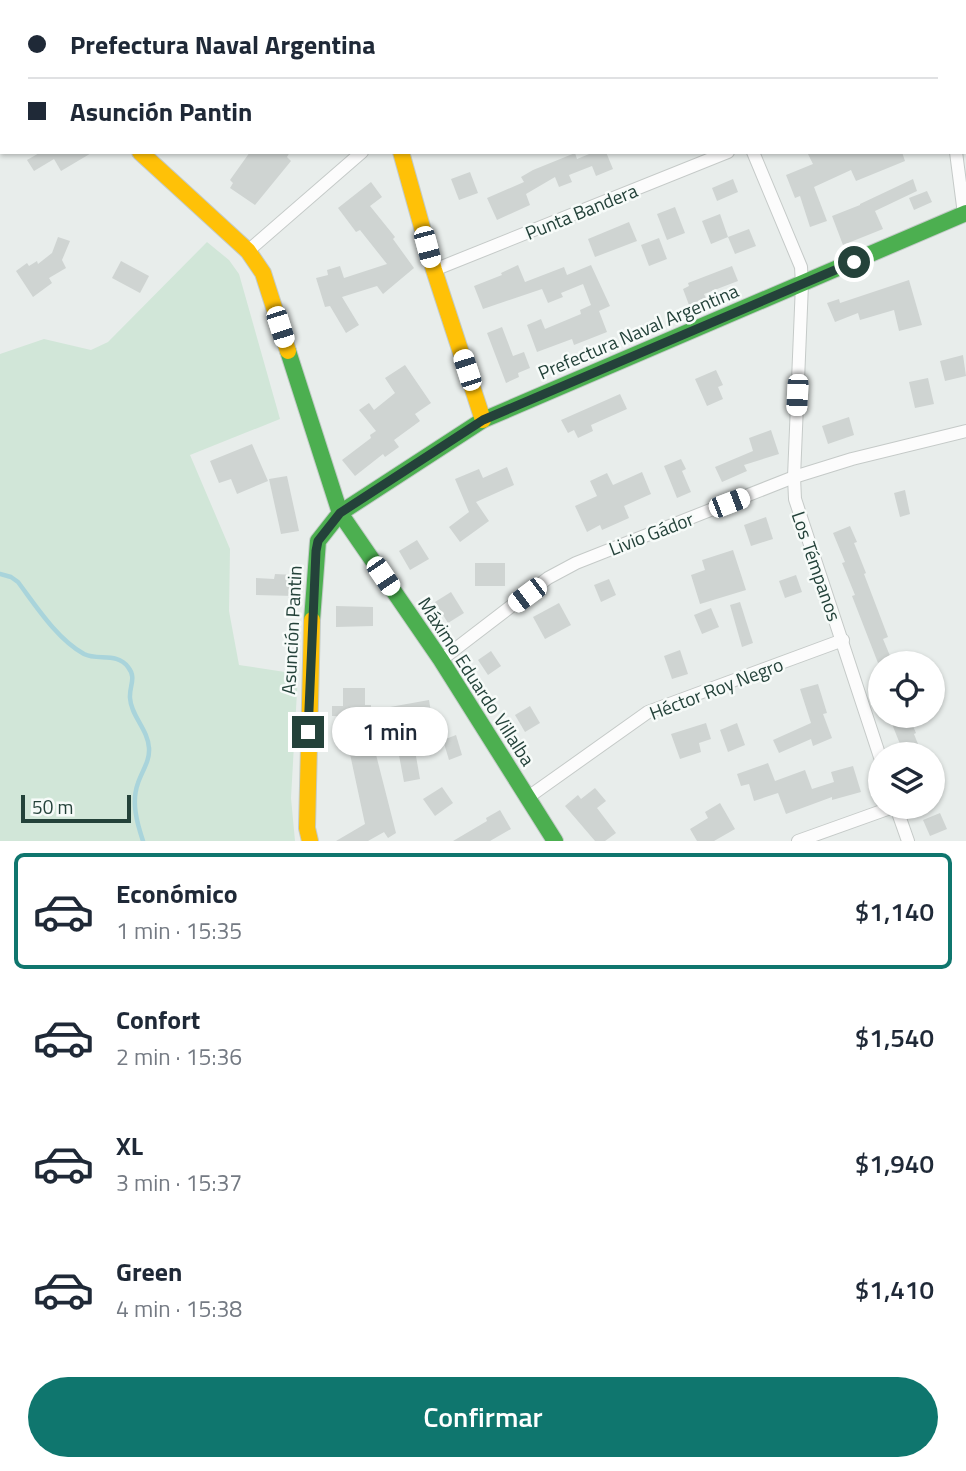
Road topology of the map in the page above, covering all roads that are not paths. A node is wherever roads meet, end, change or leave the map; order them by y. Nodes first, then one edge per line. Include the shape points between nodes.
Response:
1 (142, 154) edge
2 (360, 154) edge
3 (402, 154) edge
4 (722, 154) edge
5 (754, 154) edge
6 (956, 154) edge
7 (965, 213) edge
8 (248, 251) junction
9 (433, 270) junction
10 (803, 284) junction
11 (483, 420) junction
12 (966, 431) edge
13 (794, 477) junction
14 (340, 513) junction
15 (843, 640) junction
16 (441, 660) junction
17 (875, 742) edge
18 (527, 798) junction
19 (868, 816) edge
20 (900, 819) edge
21 (310, 841) edge
22 (555, 841) edge
23 (798, 841) edge
24 (908, 841) edge

1 - 8 street, Máximo Eduardo Villalba
2 - 8 street
3 - 9 street
4 - 9 street, Punta Bandera
5 - 10 street, Los Témpanos via 801,267
6 - 7 street
7 - 10 street, Prefectura Naval Argentina
8 - 14 street, Máximo Eduardo Villalba via 263,273
9 - 11 street
10 - 11 street, Prefectura Naval Argentina
10 - 13 street, Los Témpanos
11 - 14 street, Prefectura Naval Argentina
12 - 13 street, Livio Gádor
13 - 15 street, Los Témpanos via 798,513
13 - 16 street, Livio Gádor via 576,562 548,578
14 - 16 street, Máximo Eduardo Villalba
14 - 21 street, Asunción Pantin via 318,541 316,551 309,683
15 - 17 street, Los Témpanos
15 - 18 street, Héctor Roy Negro via 648,712
16 - 18 street, Máximo Eduardo Villalba
18 - 22 street, Máximo Eduardo Villalba
19 - 23 street
20 - 24 street

